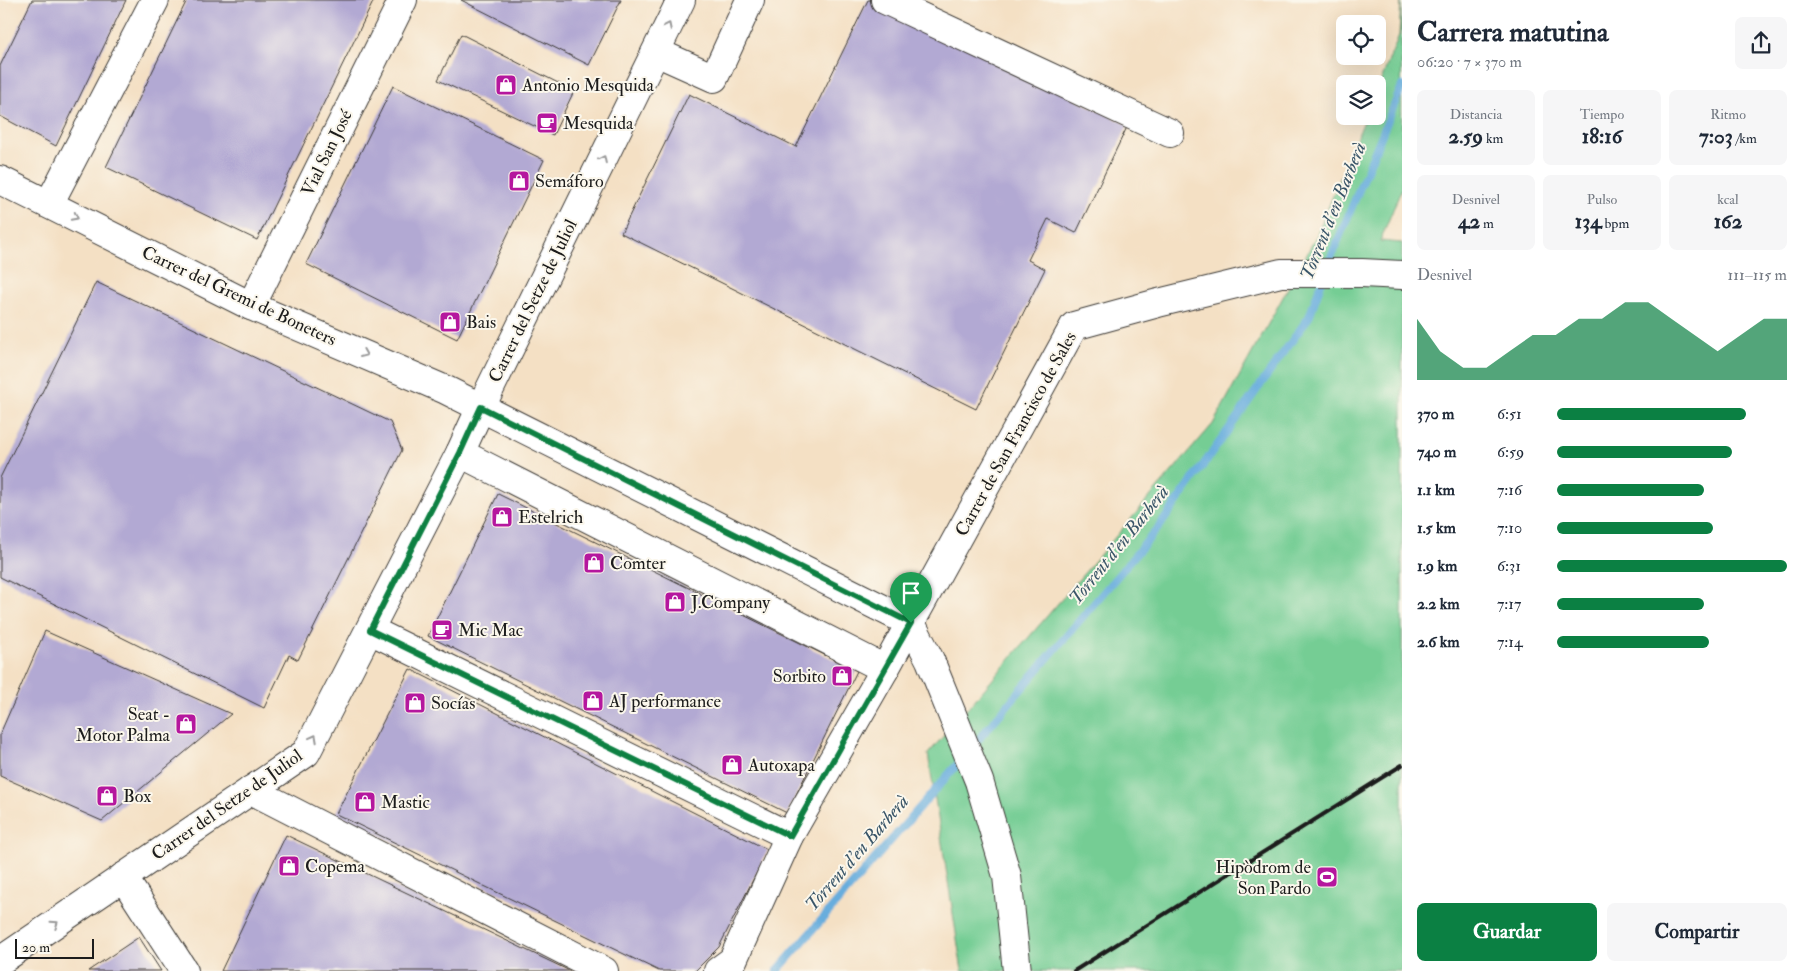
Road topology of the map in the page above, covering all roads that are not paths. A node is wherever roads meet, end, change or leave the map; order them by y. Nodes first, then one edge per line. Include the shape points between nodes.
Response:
1 (155, 0) edge
2 (403, 0) edge
3 (681, 0) edge
4 (750, 0) edge
5 (884, 0) edge
6 (656, 52) junction
7 (1170, 134) dead end
8 (0, 180) edge
9 (49, 204) junction
10 (1402, 275) edge
11 (251, 306) junction
12 (481, 407) junction
13 (460, 453) junction
14 (911, 623) junction
15 (370, 630) junction
16 (885, 669) junction
17 (251, 790) junction
18 (790, 836) junction
19 (123, 877) junction
20 (0, 961) edge
21 (184, 971) edge
22 (604, 971) edge
23 (718, 971) edge
24 (1017, 971) edge

1 - 9 street
2 - 11 street, Vial San José
6 -> 3 street, Carrer del Setze de Juliol
4 - 6 street via 714,78
5 - 7 street
12 -> 6 street, Carrer del Setze de Juliol
8 - 9 street, Carrer del Gremi de Boneters
9 -> 11 street, Carrer del Gremi de Boneters
10 - 14 street, Carrer de San Francisco de Sales via 1281,273 1074,326
11 -> 12 street, Carrer del Gremi de Boneters
12 - 13 street, Carrer del Setze de Juliol
12 - 14 street, Carrer del Gremi de Boneters
13 - 15 street, Carrer del Setze de Juliol
13 - 16 street
14 - 16 street, Carrer de San Francisco de Sales
14 - 24 street via 930,660 979,781 1007,876
17 -> 15 street, Carrer del Setze de Juliol via 306,753
15 - 18 street
16 - 18 street
17 - 19 street, Carrer del Setze de Juliol
17 - 22 street
18 - 23 street via 733,960
20 -> 19 street, Carrer del Setze de Juliol
19 - 21 street

